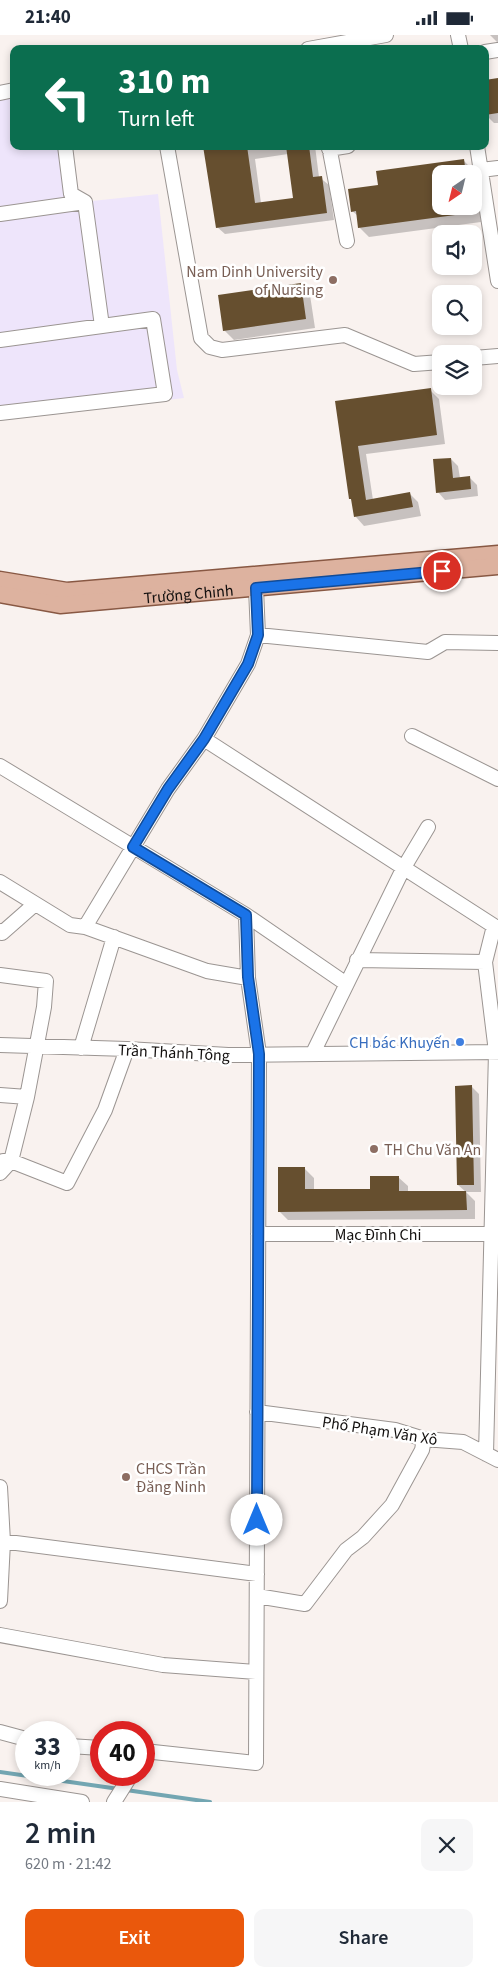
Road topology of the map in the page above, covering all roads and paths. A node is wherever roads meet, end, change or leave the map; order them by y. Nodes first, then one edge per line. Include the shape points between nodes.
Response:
1 (386, 35) edge
2 (330, 45) edge
3 (66, 150) edge
4 (168, 150) edge
5 (330, 150) edge
6 (478, 150) edge
7 (480, 165) edge
8 (498, 168) edge
9 (482, 170) edge
10 (482, 177) edge
11 (85, 202) junction
12 (0, 214) edge
13 (347, 241) dead end
14 (498, 281) edge
15 (102, 326) junction
16 (0, 340) edge
17 (498, 356) edge
18 (482, 357) edge
19 (432, 362) edge
20 (0, 413) edge
21 (498, 553) edge
22 (498, 566) edge
23 (0, 580) edge
24 (256, 588) junction
25 (0, 594) edge
26 (258, 635) junction
27 (498, 643) edge
28 (412, 737) dead end
29 (204, 739) junction
30 (0, 766) edge
31 (498, 779) edge
32 (428, 827) dead end
33 (133, 847) junction
34 (403, 869) junction
35 (0, 881) edge
36 (35, 904) junction
37 (246, 915) junction
38 (85, 927) junction
39 (0, 931) edge
40 (114, 937) junction
41 (357, 960) junction
42 (485, 962) junction
43 (0, 975) edge
44 (248, 977) junction
45 (345, 983) junction
46 (0, 1045) edge
47 (36, 1048) junction
48 (81, 1048) junction
49 (127, 1049) junction
50 (497, 1052) edge
51 (313, 1053) junction
52 (259, 1054) junction
53 (0, 1095) edge
54 (27, 1097) junction
55 (496, 1142) edge
56 (5, 1161) edge
57 (0, 1173) edge
58 (258, 1234) junction
59 (495, 1234) edge
60 (494, 1325) edge
61 (493, 1367) edge
62 (257, 1412) junction
63 (424, 1439) junction
64 (492, 1457) edge
65 (0, 1487) edge
66 (1, 1541) edge
67 (257, 1574) junction
68 (257, 1596) junction
69 (0, 1601) edge
70 (0, 1635) edge
71 (256, 1672) junction
72 (0, 1732) edge
73 (15, 1736) edge
74 (155, 1752) edge
75 (124, 1786) edge
76 (0, 1789) edge
77 (116, 1799) edge
78 (82, 1802) edge

1 - 2 street
3 - 11 street via 71,194
4 - 19 street via 201,337 210,347 222,350 345,335 414,363
5 - 13 street
6 - 7 street
8 - 9 street
10 - 14 street
11 - 12 street
11 - 15 street
15 - 16 street
15 - 20 street via 153,319 164,394
17 - 18 street
21 - 23 main road, Trường Chinh via 67,591
22 - 24 main road, Trường Chinh
24 - 25 main road, Trường Chinh via 60,605
24 - 26 street
26 - 27 street via 428,652 445,642
26 - 29 street via 248,664
28 - 31 street
29 - 33 street via 168,789
29 - 34 street
30 - 33 street
32 - 34 street
33 - 37 street
33 - 38 street
34 - 41 street
34 - 42 street via 494,926
35 - 36 street
36 - 38 street via 70,925
36 - 39 street via 2,933
37 - 44 street
37 - 45 street
38 - 40 street
40 - 44 street via 207,971
40 - 48 street
41 - 42 street
41 - 45 street
42 - 50 street
43 - 47 street via 46,981
44 - 52 street
45 - 51 street
46 - 47 street, Trần Thánh Tông
47 - 48 street, Trần Thánh Tông
47 - 54 street
48 - 49 street, Trần Thánh Tông
49 - 52 street, Trần Thánh Tông
49 - 56 street via 105,1110 67,1183
50 - 51 street, Trần Thánh Tông
50 - 55 street
51 - 52 street, Trần Thánh Tông
52 - 58 street
53 - 54 street
54 - 56 street
55 - 59 street
56 - 57 street
58 - 59 street, Mạc Đĩnh Chi
58 - 62 street
59 - 60 street
60 - 61 street
61 - 64 street
62 - 63 street, Phố Phạm Văn Xô via 395,1430
62 - 67 street
63 - 64 street, Phố Phạm Văn Xô via 463,1442
63 - 68 street via 422,1450 392,1505 364,1537 346,1549 305,1604
65 - 66 street
66 - 67 street
66 - 69 street
67 - 68 street
68 - 71 street
70 - 71 street via 163,1665
71 - 74 street via 256,1763
72 - 73 street
75 - 77 street
76 - 78 street

